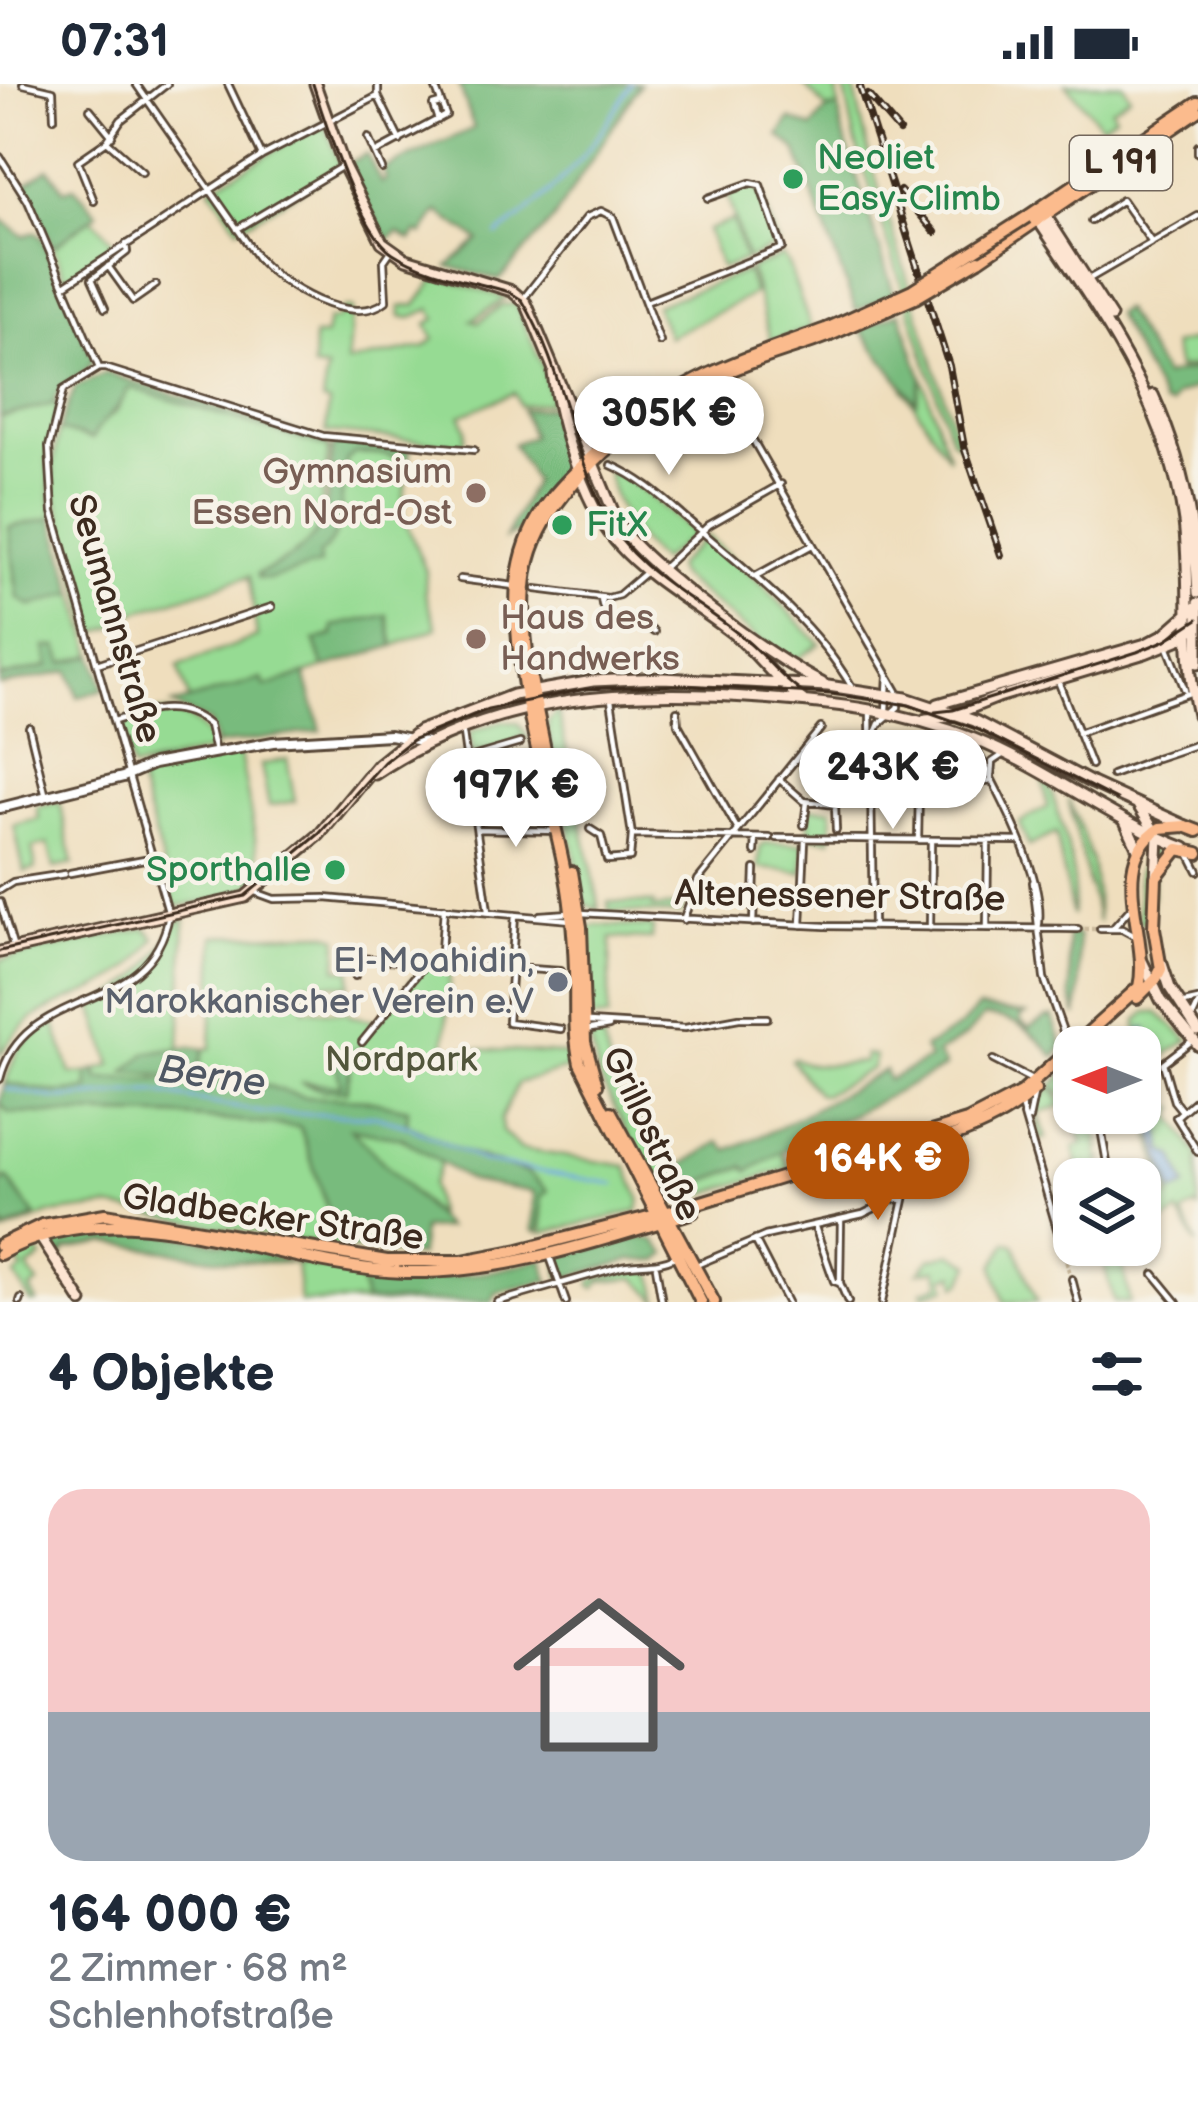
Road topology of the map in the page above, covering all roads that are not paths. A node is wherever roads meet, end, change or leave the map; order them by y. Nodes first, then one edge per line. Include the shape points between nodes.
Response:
1 (23, 84) edge
2 (136, 84) edge
3 (166, 84) edge
4 (228, 84) edge
5 (315, 84) edge
6 (378, 84) edge
7 (434, 84) edge
8 (53, 87) edge
9 (378, 96) junction
10 (149, 97) junction
11 (1198, 102) edge
12 (90, 109) dead end
13 (1198, 111) edge
14 (54, 118) dead end
15 (326, 120) junction
16 (368, 138) dead end
17 (110, 139) junction
18 (400, 141) junction
19 (375, 153) junction
20 (262, 155) junction
21 (0, 157) edge
22 (344, 166) junction
23 (382, 170) dead end
24 (142, 172) dead end
25 (209, 188) junction
26 (708, 198) dead end
27 (94, 200) dead end
28 (1198, 215) edge
29 (1036, 216) junction
30 (1091, 221) dead end
31 (237, 229) junction
32 (1151, 242) junction
33 (126, 243) junction
34 (391, 251) junction
35 (108, 266) junction
36 (1084, 281) junction
37 (64, 285) junction
38 (156, 285) dead end
39 (523, 299) junction
40 (646, 302) junction
41 (105, 308) dead end
42 (827, 332) junction
43 (660, 342) dead end
44 (99, 368) junction
45 (553, 368) junction
46 (740, 369) junction
47 (702, 385) junction
48 (714, 396) junction
49 (726, 408) junction
50 (582, 434) junction
51 (611, 438) junction
52 (474, 450) dead end
53 (586, 465) junction
54 (611, 465) dead end
55 (781, 484) junction
56 (562, 494) junction
57 (591, 497) junction
58 (701, 532) junction
59 (814, 544) junction
60 (661, 570) junction
61 (647, 571) junction
62 (1198, 576) edge
63 (754, 577) junction
64 (460, 579) dead end
65 (517, 586) junction
66 (536, 589) dead end
67 (601, 598) junction
68 (1198, 599) edge
69 (272, 607) dead end
70 (1186, 616) junction
71 (1197, 626) edge
72 (654, 632) dead end
73 (1186, 635) junction
74 (1167, 645) junction
75 (763, 662) junction
76 (1198, 663) edge
77 (97, 664) junction
78 (524, 671) junction
79 (888, 675) junction
80 (1056, 675) junction
81 (752, 683) junction
82 (784, 685) junction
83 (826, 686) junction
84 (852, 688) junction
85 (531, 691) junction
86 (1192, 691) edge
87 (885, 694) junction
88 (513, 695) junction
89 (610, 695) junction
90 (899, 697) junction
91 (804, 701) junction
92 (984, 701) junction
93 (557, 703) junction
94 (932, 705) junction
95 (533, 707) junction
96 (870, 709) junction
97 (676, 711) dead end
98 (890, 711) junction
99 (508, 714) junction
100 (956, 714) junction
101 (1198, 715) edge
102 (920, 719) junction
103 (114, 721) junction
104 (983, 725) junction
105 (29, 727) dead end
106 (462, 727) junction
107 (537, 727) junction
108 (821, 728) dead end
109 (1078, 733) junction
110 (388, 735) junction
111 (423, 736) junction
112 (969, 737) junction
113 (873, 738) junction
114 (406, 739) junction
115 (520, 743) dead end
116 (1198, 744) edge
117 (395, 748) junction
118 (215, 752) junction
119 (1010, 755) junction
120 (469, 758) junction
121 (1091, 765) dead end
122 (130, 775) junction
123 (1112, 775) dead end
124 (370, 777) junction
125 (778, 779) junction
126 (992, 781) junction
127 (876, 791) junction
128 (919, 791) junction
129 (46, 797) junction
130 (806, 802) junction
131 (1137, 803) junction
132 (0, 808) edge
133 (1125, 821) junction
134 (804, 825) dead end
135 (1185, 826) junction
136 (478, 829) junction
137 (590, 829) dead end
138 (836, 830) dead end
139 (556, 831) junction
140 (1198, 831) edge
141 (735, 834) junction
142 (1155, 834) junction
143 (632, 836) junction
144 (755, 838) junction
145 (873, 839) junction
146 (805, 841) junction
147 (918, 841) junction
148 (931, 841) junction
149 (988, 841) junction
150 (1020, 841) junction
151 (1139, 850) junction
152 (1190, 850) edge
153 (755, 853) dead end
154 (154, 856) junction
155 (755, 869) dead end
156 (1198, 871) edge
157 (1156, 877) junction
158 (258, 888) junction
159 (0, 890) edge
160 (0, 902) edge
161 (1133, 904) junction
162 (444, 908) junction
163 (488, 911) junction
164 (515, 913) junction
165 (169, 915) junction
166 (576, 917) junction
167 (683, 920) junction
168 (754, 923) junction
169 (801, 925) junction
170 (873, 927) junction
171 (930, 928) junction
172 (987, 928) junction
173 (1037, 928) junction
174 (1111, 928) junction
175 (1078, 929) tunnel mouth
176 (1100, 929) tunnel mouth
177 (1137, 938) junction
178 (14, 949) junction
179 (0, 952) edge
180 (425, 964) junction
181 (1162, 964) junction
182 (440, 965) junction
183 (511, 968) junction
184 (560, 971) dead end
185 (355, 976) dead end
186 (1147, 986) junction
187 (1170, 988) junction
188 (1161, 1000) junction
189 (1198, 1002) edge
190 (1179, 1004) junction
191 (766, 1018) dead end
192 (584, 1026) junction
193 (1065, 1026) edge
194 (1107, 1026) edge
195 (561, 1029) dead end
196 (1195, 1034) edge
197 (362, 1042) dead end
198 (993, 1060) dead end
199 (1053, 1070) edge
200 (0, 1079) edge
201 (1035, 1086) junction
202 (1198, 1098) edge
203 (1017, 1101) junction
204 (1182, 1111) junction
205 (987, 1117) junction
206 (1028, 1124) junction
207 (927, 1142) junction
208 (904, 1146) junction
209 (1198, 1152) edge
210 (911, 1167) junction
211 (908, 1182) junction
212 (643, 1191) junction
213 (904, 1200) junction
214 (1053, 1214) edge
215 (661, 1217) junction
216 (841, 1219) junction
217 (638, 1224) junction
218 (814, 1226) junction
219 (55, 1229) junction
220 (35, 1237) junction
221 (755, 1240) junction
222 (669, 1242) junction
223 (2, 1246) edge
224 (548, 1247) junction
225 (50, 1252) junction
226 (676, 1256) junction
227 (656, 1267) junction
228 (692, 1267) junction
229 (1154, 1274) dead end
230 (1072, 1279) tunnel mouth
231 (840, 1283) junction
232 (560, 1286) junction
233 (80, 1301) edge
234 (497, 1302) edge
235 (566, 1302) edge
236 (662, 1302) edge
237 (701, 1302) edge
238 (714, 1302) edge
239 (788, 1302) edge
240 (848, 1302) edge
241 (882, 1302) edge
242 (1078, 1302) edge
243 (1177, 1302) edge

1 - 8 street
2 - 10 street
3 - 10 street
4 - 20 street
5 - 15 main road
6 - 9 street
7 - 18 street via 446,115
8 - 14 street
9 - 15 street
9 - 18 street
10 - 17 street
10 - 25 street
11 - 29 main road, L 191
12 - 17 street
13 - 29 main road, L 191
15 - 20 street
15 - 22 main road
16 - 19 street
17 - 24 street
17 - 27 street via 78,161
18 - 19 street
19 - 23 street
20 - 25 street
21 - 37 street
22 - 31 street
22 - 34 main road
25 - 31 street
25 - 33 street
26 - 40 street via 760,185 782,248
28 - 32 street
29 - 36 main road, L 191
29 - 42 main road, bridge
30 - 32 street via 1122,200
31 - 34 street via 290,288 338,307 381,306
32 - 36 street
33 - 35 street via 127,252
33 - 37 street
34 - 39 main road
35 - 38 street via 133,301
35 - 41 street via 92,278
36 - 62 main road, L 191 via 1142,369 1169,433
36 - 70 main road, L 191 via 1136,371 1166,447 1184,528
37 - 44 street
39 - 40 street via 587,217 602,211 613,217
39 - 45 main road
40 - 43 street
42 - 46 main road
42 - 47 main road
44 - 52 street via 332,438
44 - 77 street, Seumannstraße via 63,390 48,459 53,512
45 - 50 main road
45 - 53 main road via 562,419
46 - 47 main road
46 - 48 street via 718,381
47 - 48 street
47 - 49 street
47 - 51 main road via 666,394
47 - 53 main road
48 - 49 street
49 - 55 street
50 - 51 main road
50 - 53 main road
51 - 53 main road
53 - 56 main road
53 - 57 main road
53 - 60 main road via 622,531
53 - 65 main road via 536,520
54 - 58 street via 636,476
55 - 58 street
55 - 59 street
56 - 57 main road
56 - 85 main road via 539,530 526,574
57 - 61 main road via 618,544
58 - 60 street
58 - 63 street
59 - 63 street
59 - 79 street
60 - 83 main road
61 - 67 street via 619,595
61 - 75 main road
62 - 68 main road, L 191
63 - 84 street via 805,625
64 - 65 street
65 - 78 main road
66 - 67 street
67 - 72 street via 611,620 643,622
68 - 70 main road
68 - 71 main road, L 191
69 - 77 street
70 - 73 main road, L 191
70 - 80 main road via 1145,644
71 - 73 main road
71 - 76 main road, L 191
73 - 74 main road
73 - 86 main road, L 191
74 - 80 main road
74 - 86 street
75 - 81 main road
75 - 82 main road
77 - 103 street, Seumannstraße
78 - 85 main road
78 - 88 main road
79 - 87 street
79 - 90 street
80 - 92 main road
80 - 94 main road
80 - 109 street
81 - 82 main road
81 - 85 main road via 636,678
82 - 83 main road
82 - 91 main road
83 - 84 main road
84 - 87 main road
85 - 88 main road
85 - 95 main road
86 - 101 main road, L 191
86 - 109 street
87 - 90 main road
87 - 98 street
88 - 111 main road via 455,714
89 - 91 main road
89 - 93 main road
89 - 143 street
90 - 94 main road
90 - 98 street
91 - 96 main road
92 - 100 main road
92 - 104 main road
93 - 95 main road
93 - 107 main road
94 - 100 main road
95 - 99 main road
95 - 107 main road
96 - 98 main road
96 - 113 street
97 - 141 street
98 - 102 main road
98 - 113 street
99 - 106 main road
99 - 107 main road
100 - 102 main road
100 - 104 main road
102 - 112 main road
103 - 118 street via 158,708 186,711 209,725
103 - 122 street, Seumannstraße
104 - 131 main road
105 - 129 street
106 - 111 main road
106 - 120 street
107 - 139 main road
107 - 166 main road
108 - 125 street
109 - 121 street
110 - 111 street
110 - 114 street
110 - 117 street
110 - 118 street via 305,737
111 - 114 main road
111 - 124 main road
112 - 119 main road
112 - 126 street
113 - 127 street
114 - 117 main road
115 - 120 street
116 - 123 street
117 - 124 main road
118 - 122 street
119 - 126 street via 992,762
119 - 133 main road
120 - 136 street
122 - 129 street
122 - 154 street, Seumannstraße
124 - 158 main road
125 - 130 street
125 - 141 street
126 - 128 street
126 - 150 street
127 - 128 street
127 - 145 street
128 - 147 street
129 - 132 street
130 - 134 street
130 - 138 street via 835,805
131 - 135 main road
131 - 142 main road
133 - 142 main road
133 - 151 main road
135 - 140 main road
135 - 142 main road
136 - 139 street
136 - 163 street
137 - 143 street via 602,836 609,861 630,858
139 - 166 main road
141 - 143 street
141 - 144 street
141 - 167 street via 698,880
142 - 151 main road
142 - 152 main road
142 - 157 main road
144 - 146 street
144 - 153 street
145 - 146 street
145 - 147 street
145 - 170 street
146 - 169 street
147 - 148 street
148 - 149 street
148 - 171 street
149 - 150 street
149 - 172 street
150 - 173 street via 1039,900
151 - 161 main road
152 - 156 street
152 - 157 main road via 1173,852
154 - 159 street
154 - 165 street, Seumannstraße
155 - 168 street
157 - 181 main road
158 - 162 street, Altenessener Straße via 281,899
158 - 165 main road
160 - 178 street
161 - 174 street
161 - 177 main road
162 - 163 street, Altenessener Straße
162 - 182 street
163 - 164 street, Altenessener Straße
164 - 166 street, Altenessener Straße
164 - 183 street
165 - 178 main road
165 - 200 street via 160,943 132,977 40,1020 12,1050
166 - 167 street, Altenessener Straße
166 - 192 main road, Grillostraße
166 - 212 main road, Grillostraße via 580,1063
167 - 168 street, Altenessener Straße
168 - 169 street, Altenessener Straße
169 - 170 street, Altenessener Straße
170 - 171 street, Altenessener Straße
171 - 172 street, Altenessener Straße
172 - 173 street, Altenessener Straße
173 - 175 street, Altenessener Straße
173 - 193 street via 1044,978
174 - 176 street
174 - 177 street
177 - 186 main road
178 - 179 main road
180 - 182 street
180 - 185 street via 356,958
180 - 197 street
181 - 186 main road, Gladbecker Straße
181 - 187 main road
182 - 183 street
183 - 184 street
183 - 195 street via 508,1024
186 - 187 main road
186 - 188 main road
186 - 188 main road
186 - 194 main road, Gladbecker Straße
187 - 190 main road
188 - 196 main road
189 - 190 street
189 - 196 street
190 - 196 main road
191 - 192 street via 687,1028
192 - 215 main road, Grillostraße via 593,1076
196 - 204 street via 1164,1060
198 - 201 street
199 - 201 main road, Gladbecker Straße
201 - 203 main road, Gladbecker Straße
201 - 206 street
202 - 204 street
203 - 205 main road, Gladbecker Straße
203 - 206 street
204 - 209 street via 1176,1117
205 - 207 main road, Gladbecker Straße
205 - 208 main road, Gladbecker Straße
206 - 214 street
207 - 208 main road, Gladbecker Straße
207 - 210 street
208 - 210 street
208 - 211 street
208 - 215 main road, Gladbecker Straße
210 - 211 street
211 - 213 street
212 - 215 main road, Grillostraße
212 - 217 main road
213 - 216 street
213 - 241 street
215 - 217 main road, Gladbecker Straße
215 - 222 main road, Grillostraße
215 - 228 main road, Grillostraße
216 - 218 street
216 - 231 street
217 - 222 main road
217 - 224 main road, Gladbecker Straße
218 - 221 street
218 - 231 street
219 - 220 main road, Gladbecker Straße
219 - 224 main road, Gladbecker Straße via 125,1224 402,1271 469,1269
219 - 225 main road
220 - 223 main road, Gladbecker Straße
220 - 224 main road, Gladbecker Straße via 80,1216 127,1215 420,1262
220 - 225 main road
220 - 233 main road
221 - 228 street
221 - 239 street
222 - 226 main road, Grillostraße
224 - 232 street
225 - 233 main road
226 - 227 street
226 - 237 main road, Grillostraße
227 - 232 street via 622,1266
227 - 236 street
228 - 238 main road, Grillostraße
229 - 243 street
230 - 242 street
231 - 240 street
232 - 234 street
232 - 235 street

